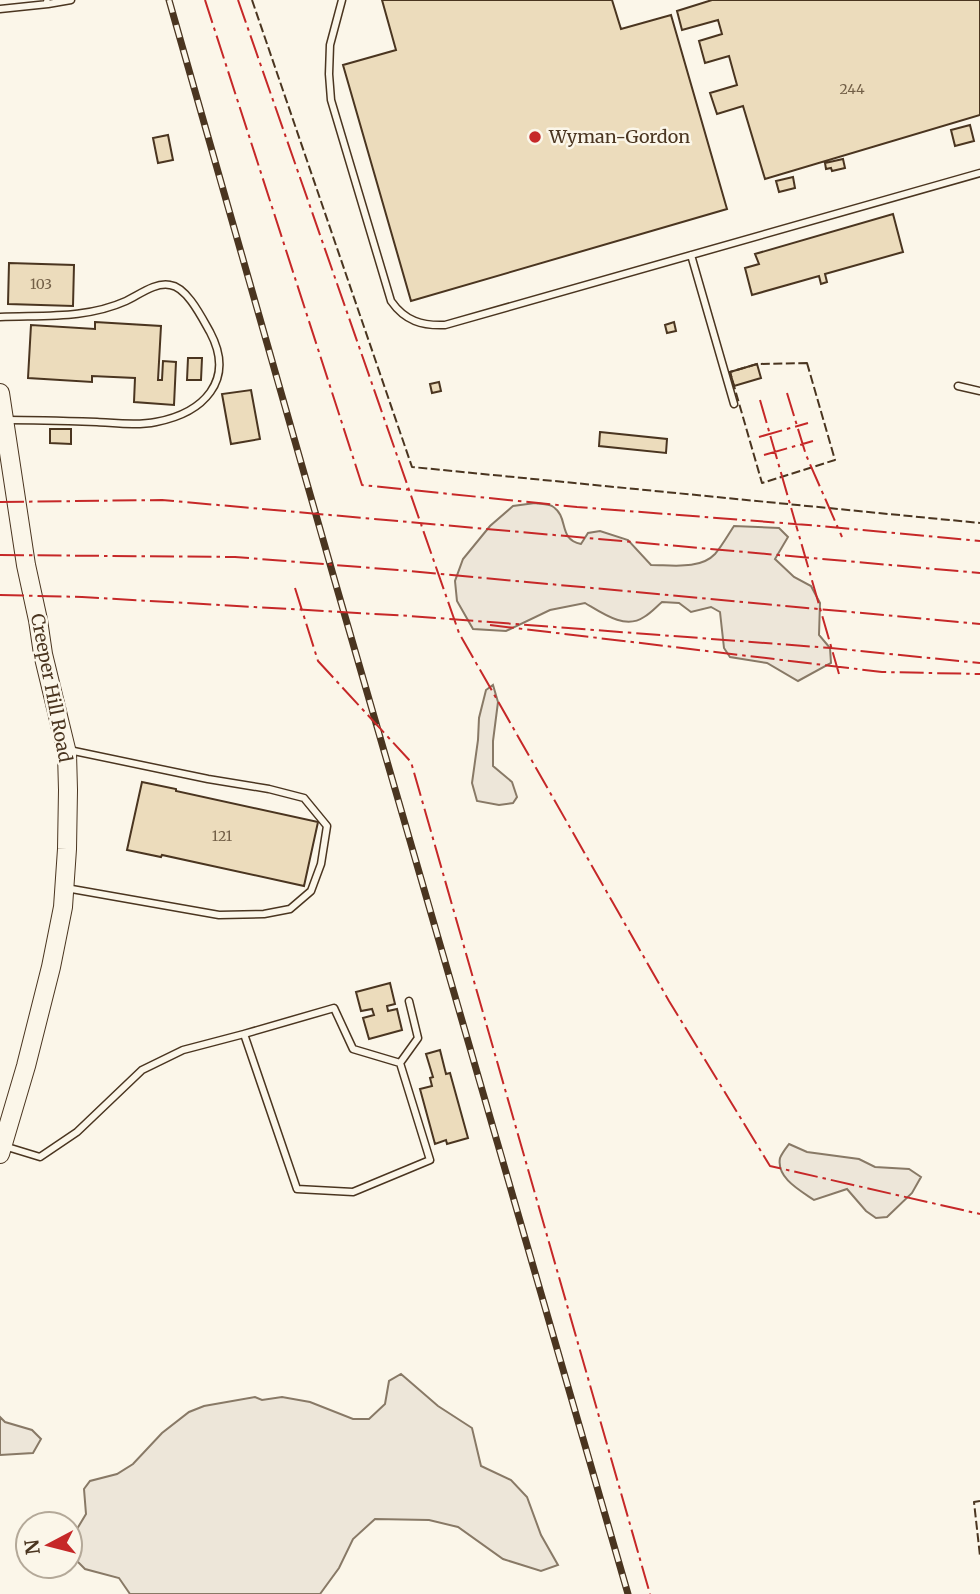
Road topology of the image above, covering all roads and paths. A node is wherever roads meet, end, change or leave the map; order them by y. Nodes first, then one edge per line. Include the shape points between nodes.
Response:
1 (71, 0) edge
2 (342, 0) edge
3 (47, 2) edge
4 (0, 9) edge
5 (980, 173) edge
6 (691, 255) junction
7 (0, 317) edge
8 (958, 386) dead end
9 (980, 391) edge
10 (0, 393) edge
11 (734, 404) dead end
12 (4, 425) edge
13 (66, 749) junction
14 (64, 888) junction
15 (409, 1001) dead end
16 (244, 1034) junction
17 (400, 1063) junction
18 (1, 1150) edge

1 - 3 lane
2 - 6 lane via 330,45 331,100 391,301 407,317 420,324 445,325
3 - 4 lane
5 - 6 lane
6 - 11 lane
7 - 12 lane via 74,316 170,285 184,291 211,335 220,376 203,401 153,423
8 - 9 lane
10 - 12 street, Creeper Hill Road
12 - 13 street, Creeper Hill Road via 43,654
13 - 14 street, Creeper Hill Road
13 - 14 lane via 304,798 327,826 311,891 289,909 219,915
14 - 18 street, Creeper Hill Road via 51,968
15 - 17 lane via 418,1038
16 - 17 lane via 334,1008 352,1049
16 - 17 lane via 297,1189 353,1192 430,1160
16 - 18 lane via 183,1049 142,1070 78,1132 40,1157

